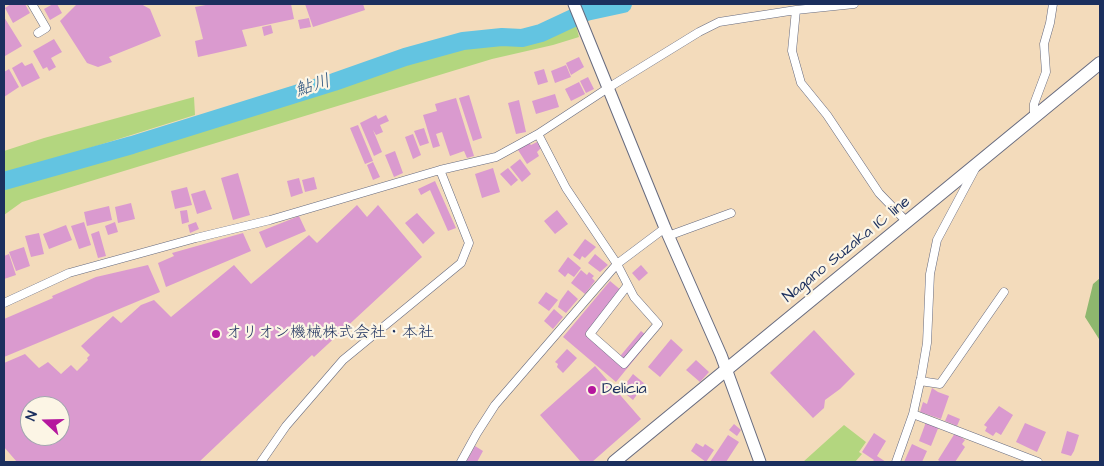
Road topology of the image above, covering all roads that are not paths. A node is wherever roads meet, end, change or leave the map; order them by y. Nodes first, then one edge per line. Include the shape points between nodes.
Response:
1 (32, 4) edge
2 (574, 4) edge
3 (854, 4) edge
4 (1053, 4) edge
5 (796, 10) junction
6 (38, 33) dead end
7 (1100, 62) edge
8 (608, 88) junction
9 (1034, 117) junction
10 (538, 134) junction
11 (978, 164) junction
12 (440, 170) junction
13 (731, 213) dead end
14 (907, 222) junction
15 (667, 232) junction
16 (617, 264) junction
17 (627, 286) junction
18 (1004, 292) dead end
19 (4, 303) edge
20 (725, 371) junction
21 (920, 381) junction
22 (913, 414) junction
23 (261, 462) edge
24 (461, 462) edge
25 (614, 462) edge
26 (760, 462) edge
27 (896, 462) edge
28 (1038, 462) edge

1 - 6 street via 49,26
2 - 8 street
3 - 5 street
4 - 9 street via 1044,44 1046,72 1034,104
5 - 8 street via 719,22
5 - 14 street via 792,51 802,83 879,193
7 - 9 main road, Nagano Suzaka IC line
8 - 10 street
8 - 15 street
9 - 11 main road, Nagano Suzaka IC line
10 - 12 street via 496,157
10 - 16 street via 566,188
11 - 14 main road, Nagano Suzaka IC line
11 - 21 street via 937,240 930,274 927,342
12 - 19 street via 70,274
12 - 23 street via 469,243 461,263 343,360 286,426
13 - 15 street
14 - 20 main road, Nagano Suzaka IC line
15 - 16 street
15 - 20 street
16 - 17 street
16 - 24 street via 495,405
17 - 17 street via 590,334 624,364 658,324
18 - 21 street via 940,384
20 - 25 main road, Nagano Suzaka IC line
20 - 26 street
21 - 22 street
22 - 27 street
22 - 28 street

